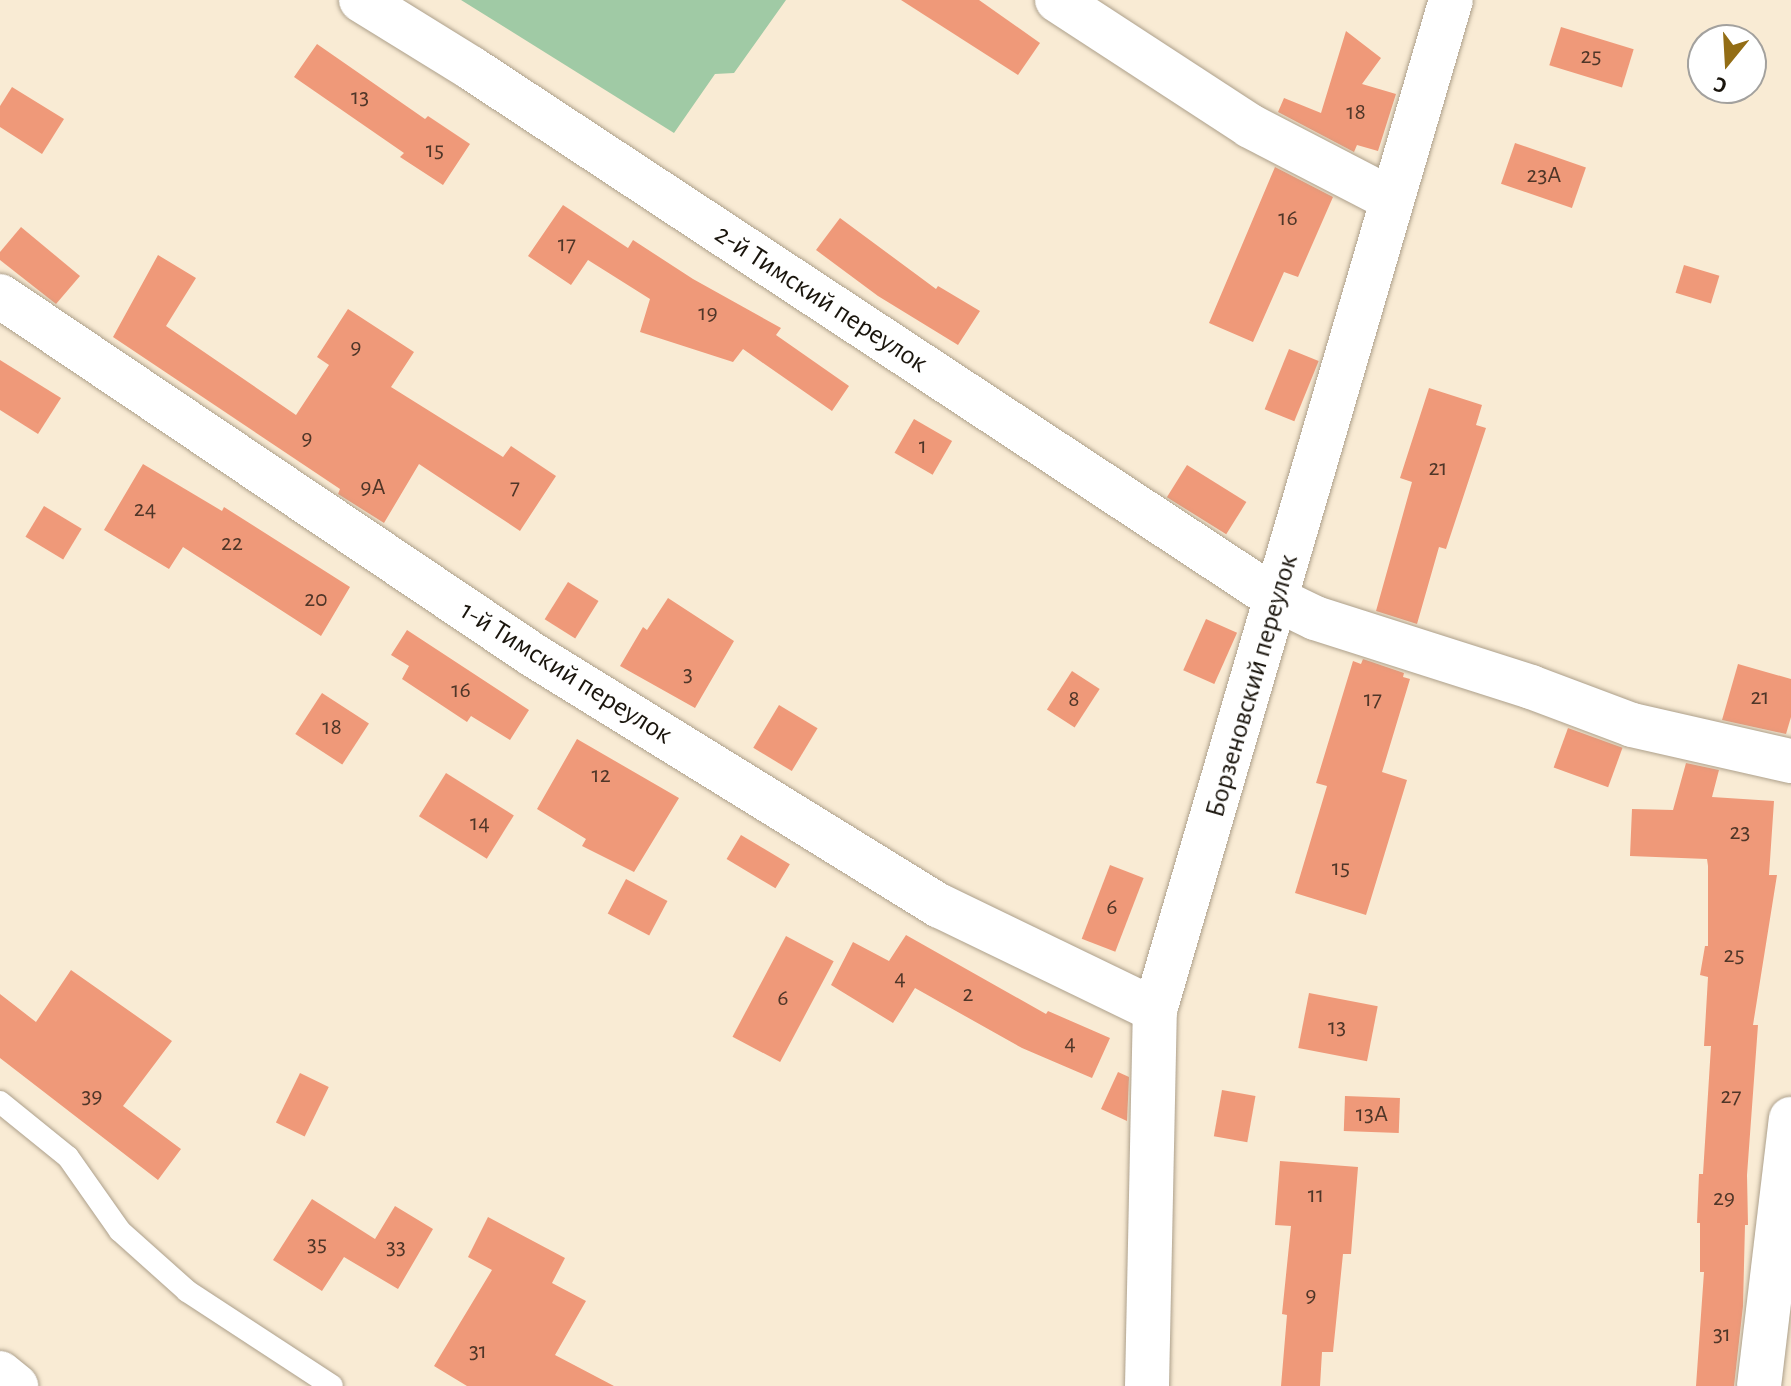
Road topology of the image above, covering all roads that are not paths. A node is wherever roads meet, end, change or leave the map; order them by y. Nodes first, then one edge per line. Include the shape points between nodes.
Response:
1 (361, 0) edge
2 (1057, 0) edge
3 (1451, 0) edge
4 (1391, 199) junction
5 (0, 296) edge
6 (1278, 600) junction
7 (1791, 761) edge
8 (1155, 1010) junction
9 (0, 1102) edge
10 (1791, 1119) edge
11 (0, 1373) edge
12 (16, 1386) edge
13 (332, 1386) edge
14 (1147, 1386) edge
15 (1759, 1386) edge

1 - 6 street, 2-й Тимский переулок
2 - 4 street via 1250,126
3 - 4 street, Борзеновский переулок
4 - 6 street, Борзеновский переулок
5 - 8 street, 1-й Тимский переулок via 533,655 940,906
6 - 7 street, 2-й Тимский переулок via 1315,618 1632,725
6 - 8 street, Борзеновский переулок
8 - 14 street, Борзеновский переулок
9 - 13 lane via 68,1157 120,1231 187,1291
10 - 15 street
11 - 12 street

